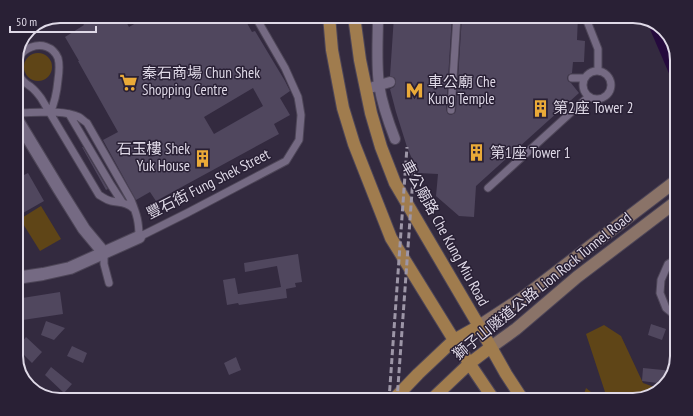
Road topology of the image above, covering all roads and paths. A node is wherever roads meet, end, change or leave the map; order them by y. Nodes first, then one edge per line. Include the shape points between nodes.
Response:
1 (259, 23) edge
2 (330, 23) edge
3 (355, 23) edge
4 (378, 23) edge
5 (457, 23) edge
6 (588, 23) edge
7 (24, 51) edge
8 (598, 71) junction
9 (572, 78) dead end
10 (584, 78) junction
11 (23, 81) edge
12 (390, 82) dead end
13 (380, 85) junction
14 (366, 90) junction
15 (588, 97) junction
16 (451, 110) dead end
17 (50, 112) junction
18 (23, 113) edge
19 (69, 114) junction
20 (23, 130) edge
21 (394, 139) dead end
22 (670, 185) edge
23 (488, 188) dead end
24 (122, 202) junction
25 (670, 207) edge
26 (137, 214) junction
27 (139, 237) junction
28 (104, 253) junction
29 (670, 263) edge
30 (23, 277) edge
31 (108, 283) dead end
32 (670, 311) edge
33 (480, 326) junction
34 (454, 340) junction
35 (491, 346) junction
36 (470, 363) junction
37 (400, 393) edge
38 (438, 393) edge
39 (489, 393) edge
40 (519, 393) edge

1 - 27 lane, 豐石街 Fung Shek Street via 285,68 298,97 301,115 299,140 286,162
2 - 34 main road via 342,108 360,161 391,238
3 - 14 main road, 車公廟路 Che Kung Miu Road
4 - 13 street
5 - 16 lane
6 - 8 lane via 598,49
7 - 17 lane via 33,46 43,46 58,58 57,87
8 - 10 lane
8 - 15 lane via 604,72 609,78 612,84 611,91 601,100
9 - 10 lane
10 - 15 lane via 583,90
11 - 17 lane via 35,91
12 - 13 street
13 - 14 street
13 - 21 street
14 - 33 main road, 車公廟路 Che Kung Miu Road via 381,147 396,183
15 - 23 lane
17 - 18 lane
17 - 19 lane
17 - 24 lane via 99,194 110,201
19 - 24 lane
19 - 26 lane via 87,123
20 - 28 street via 58,189
22 - 33 main road, 獅子山隧道公路 Lion Rock Tunnel Road via 525,296
24 - 26 lane via 132,207
25 - 35 main road, 獅子山隧道公路 Lion Rock Tunnel Road
26 - 27 lane
27 - 28 street, 豐石街 Fung Shek Street
28 - 30 street, 豐石街 Fung Shek Street via 70,268
28 - 31 lane
29 - 32 lane via 661,280 660,293
33 - 34 main road, 獅子山隧道公路 Lion Rock Tunnel Road
33 - 35 main road, 車公廟路 Che Kung Miu Road
34 - 36 main road
34 - 37 main road, 獅子山隧道公路 Lion Rock Tunnel Road
35 - 36 main road, 獅子山隧道公路 Lion Rock Tunnel Road
35 - 40 main road, 車公廟路 Che Kung Miu Road
36 - 38 main road, 獅子山隧道公路 Lion Rock Tunnel Road
36 - 39 main road

